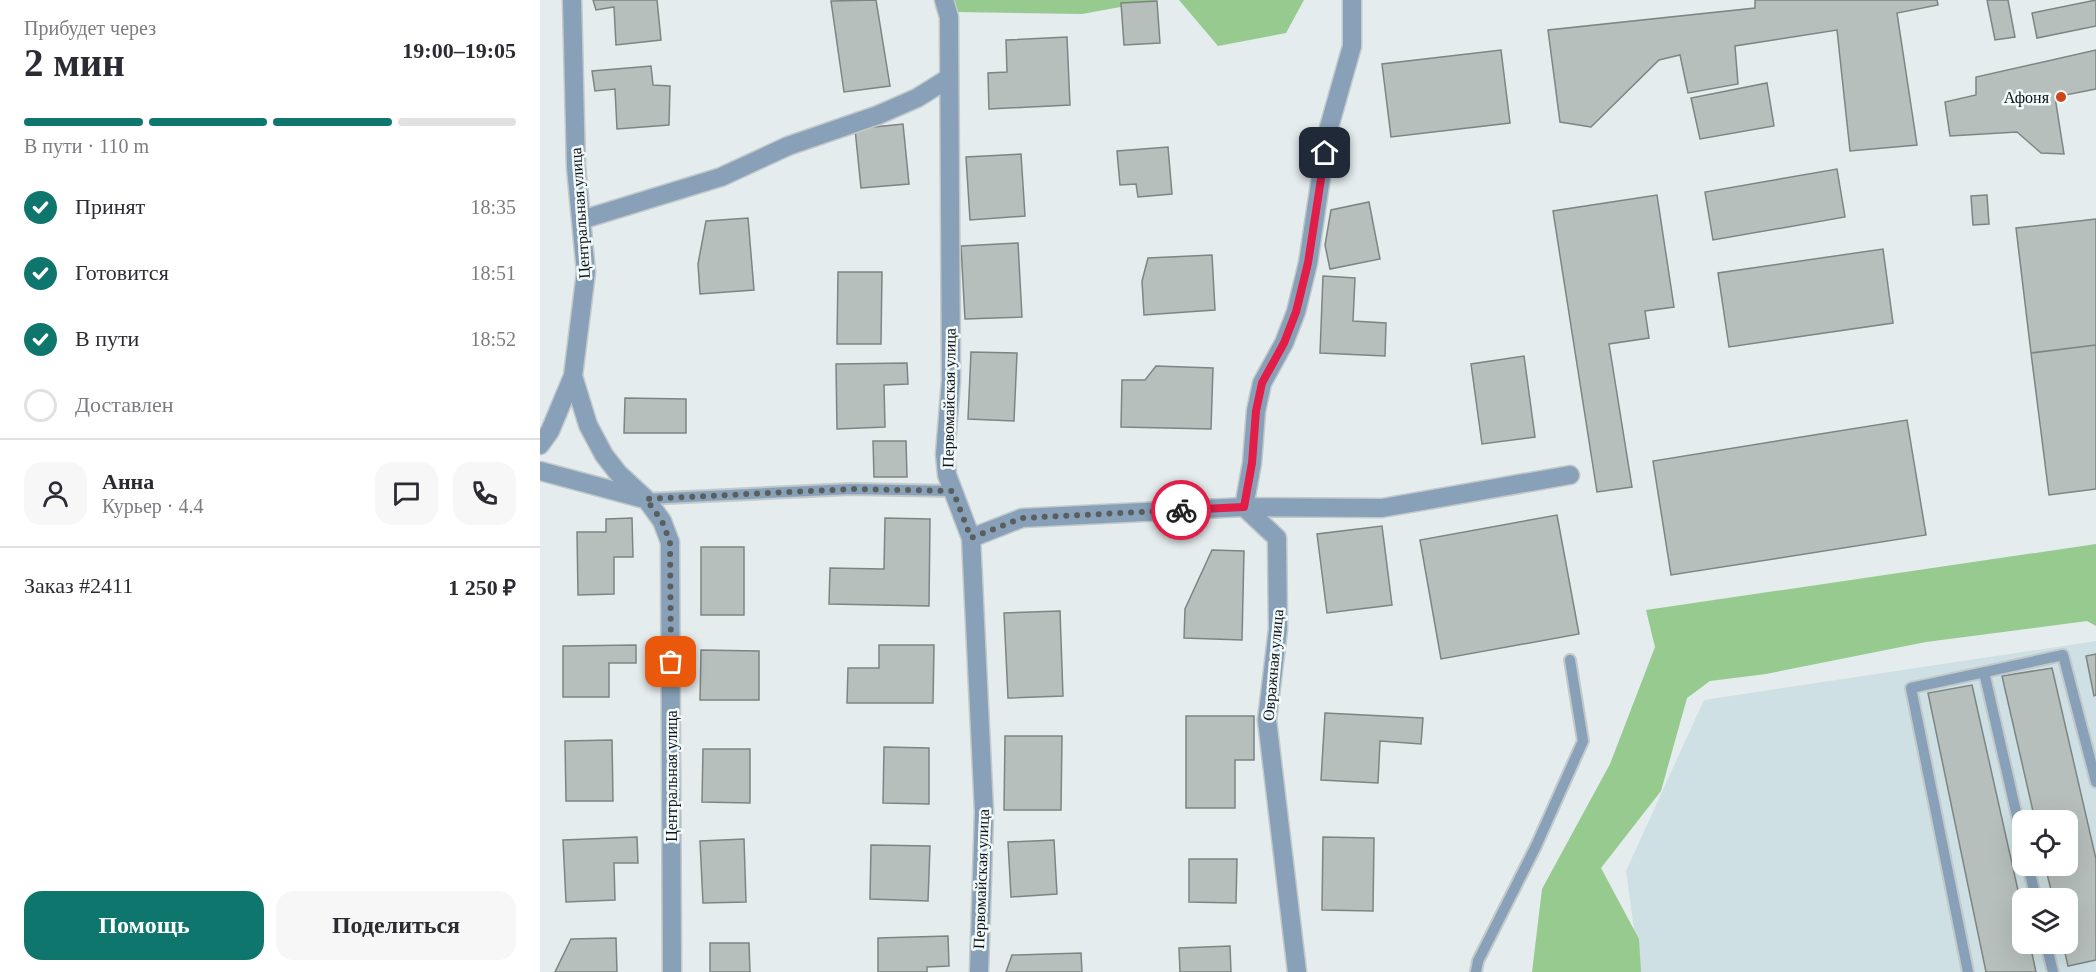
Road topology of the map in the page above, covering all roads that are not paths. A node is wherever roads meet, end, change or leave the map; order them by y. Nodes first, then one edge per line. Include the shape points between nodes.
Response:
1 (572, 0) edge
2 (944, 0) edge
3 (1352, 0) edge
4 (949, 78) junction
5 (581, 220) junction
6 (573, 376) junction
7 (540, 445) edge
8 (540, 471) edge
9 (1570, 475) dead end
10 (953, 491) junction
11 (646, 499) junction
12 (1244, 507) junction
13 (971, 538) junction
14 (1570, 660) dead end
15 (1984, 672) junction
16 (2096, 782) edge
17 (2016, 810) edge
18 (2048, 954) edge
19 (672, 972) edge
20 (979, 972) edge
21 (1297, 972) edge
22 (1476, 972) edge
23 (1968, 972) edge
24 (2053, 972) edge

1 - 5 street, Центральная улица
2 - 4 street, Первомайская улица via 949,17
3 - 12 street via 1352,46 1328,131 1308,263 1296,312 1262,383
4 - 5 street via 908,103 788,146 721,177
4 - 10 street, Первомайская улица via 951,381 945,454
5 - 6 street, Центральная улица via 586,272
6 - 7 street
6 - 11 street, Центральная улица via 588,425 604,455
8 - 11 street
9 - 12 street via 1382,508
10 - 11 lane via 851,489
10 - 13 street, Первомайская улица
11 - 19 street, Центральная улица via 662,521 670,542
12 - 13 street via 1022,518
12 - 21 street, Овражная улица via 1277,538 1278,629 1267,720
13 - 20 street, Первомайская улица via 984,812
14 - 22 lane via 1583,741
15 - 16 lane via 2063,655
15 - 17 lane
15 - 23 lane via 1911,688
18 - 24 lane

